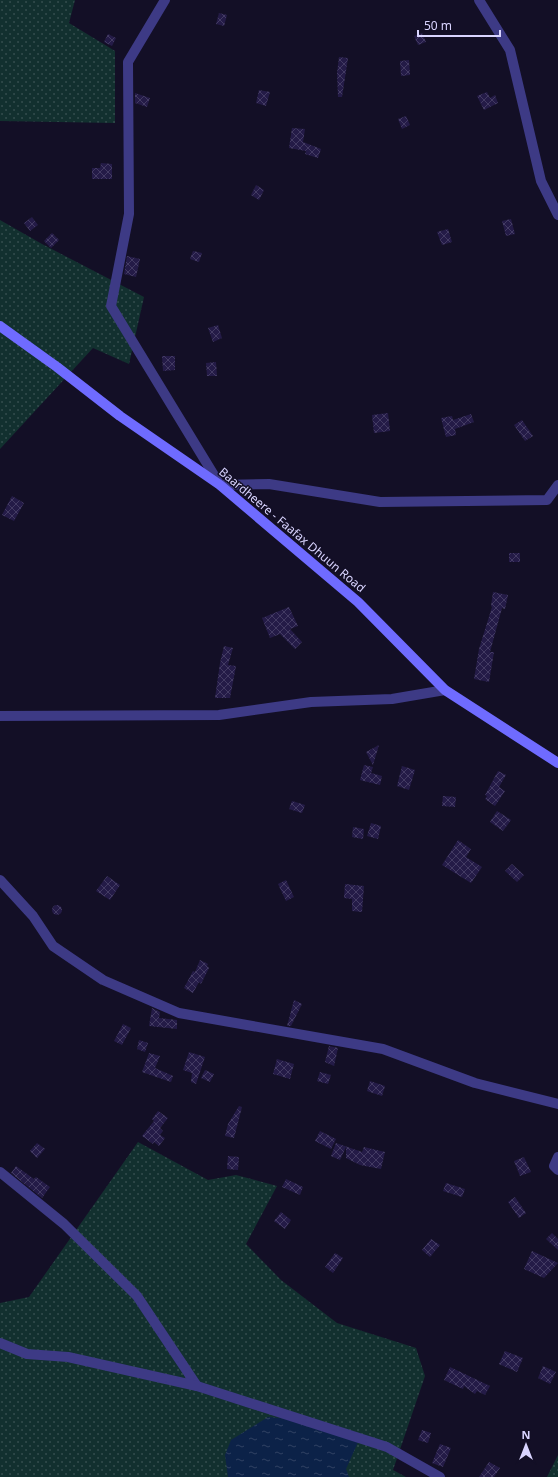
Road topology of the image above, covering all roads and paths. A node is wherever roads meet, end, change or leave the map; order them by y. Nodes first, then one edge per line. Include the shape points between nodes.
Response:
1 (165, 0) edge
2 (479, 0) edge
3 (558, 215) edge
4 (0, 326) edge
5 (220, 485) junction
6 (558, 485) edge
7 (445, 690) junction
8 (0, 716) edge
9 (558, 763) edge
10 (0, 880) edge
11 (558, 1104) edge
12 (558, 1157) edge
13 (558, 1170) edge
14 (0, 1172) edge
15 (0, 1344) edge
16 (197, 1386) junction
17 (440, 1477) edge

1 - 5 street via 128,62 129,214 111,306
2 - 3 street via 510,50 541,182
4 - 5 main road, Baardheere - Faafax Dhuun Road via 120,416
5 - 6 street via 269,484 380,502 547,500
5 - 7 main road, Baardheere - Faafax Dhuun Road via 358,602
7 - 8 street via 392,699 311,702 219,715
7 - 9 main road, Baardheere - Faafax Dhuun Road
10 - 11 street via 32,916 53,946 103,980 179,1013 383,1049 475,1082
12 - 13 street via 554,1166
14 - 16 street via 64,1224 137,1296
15 - 16 street via 27,1354 68,1357
16 - 17 street via 387,1447

